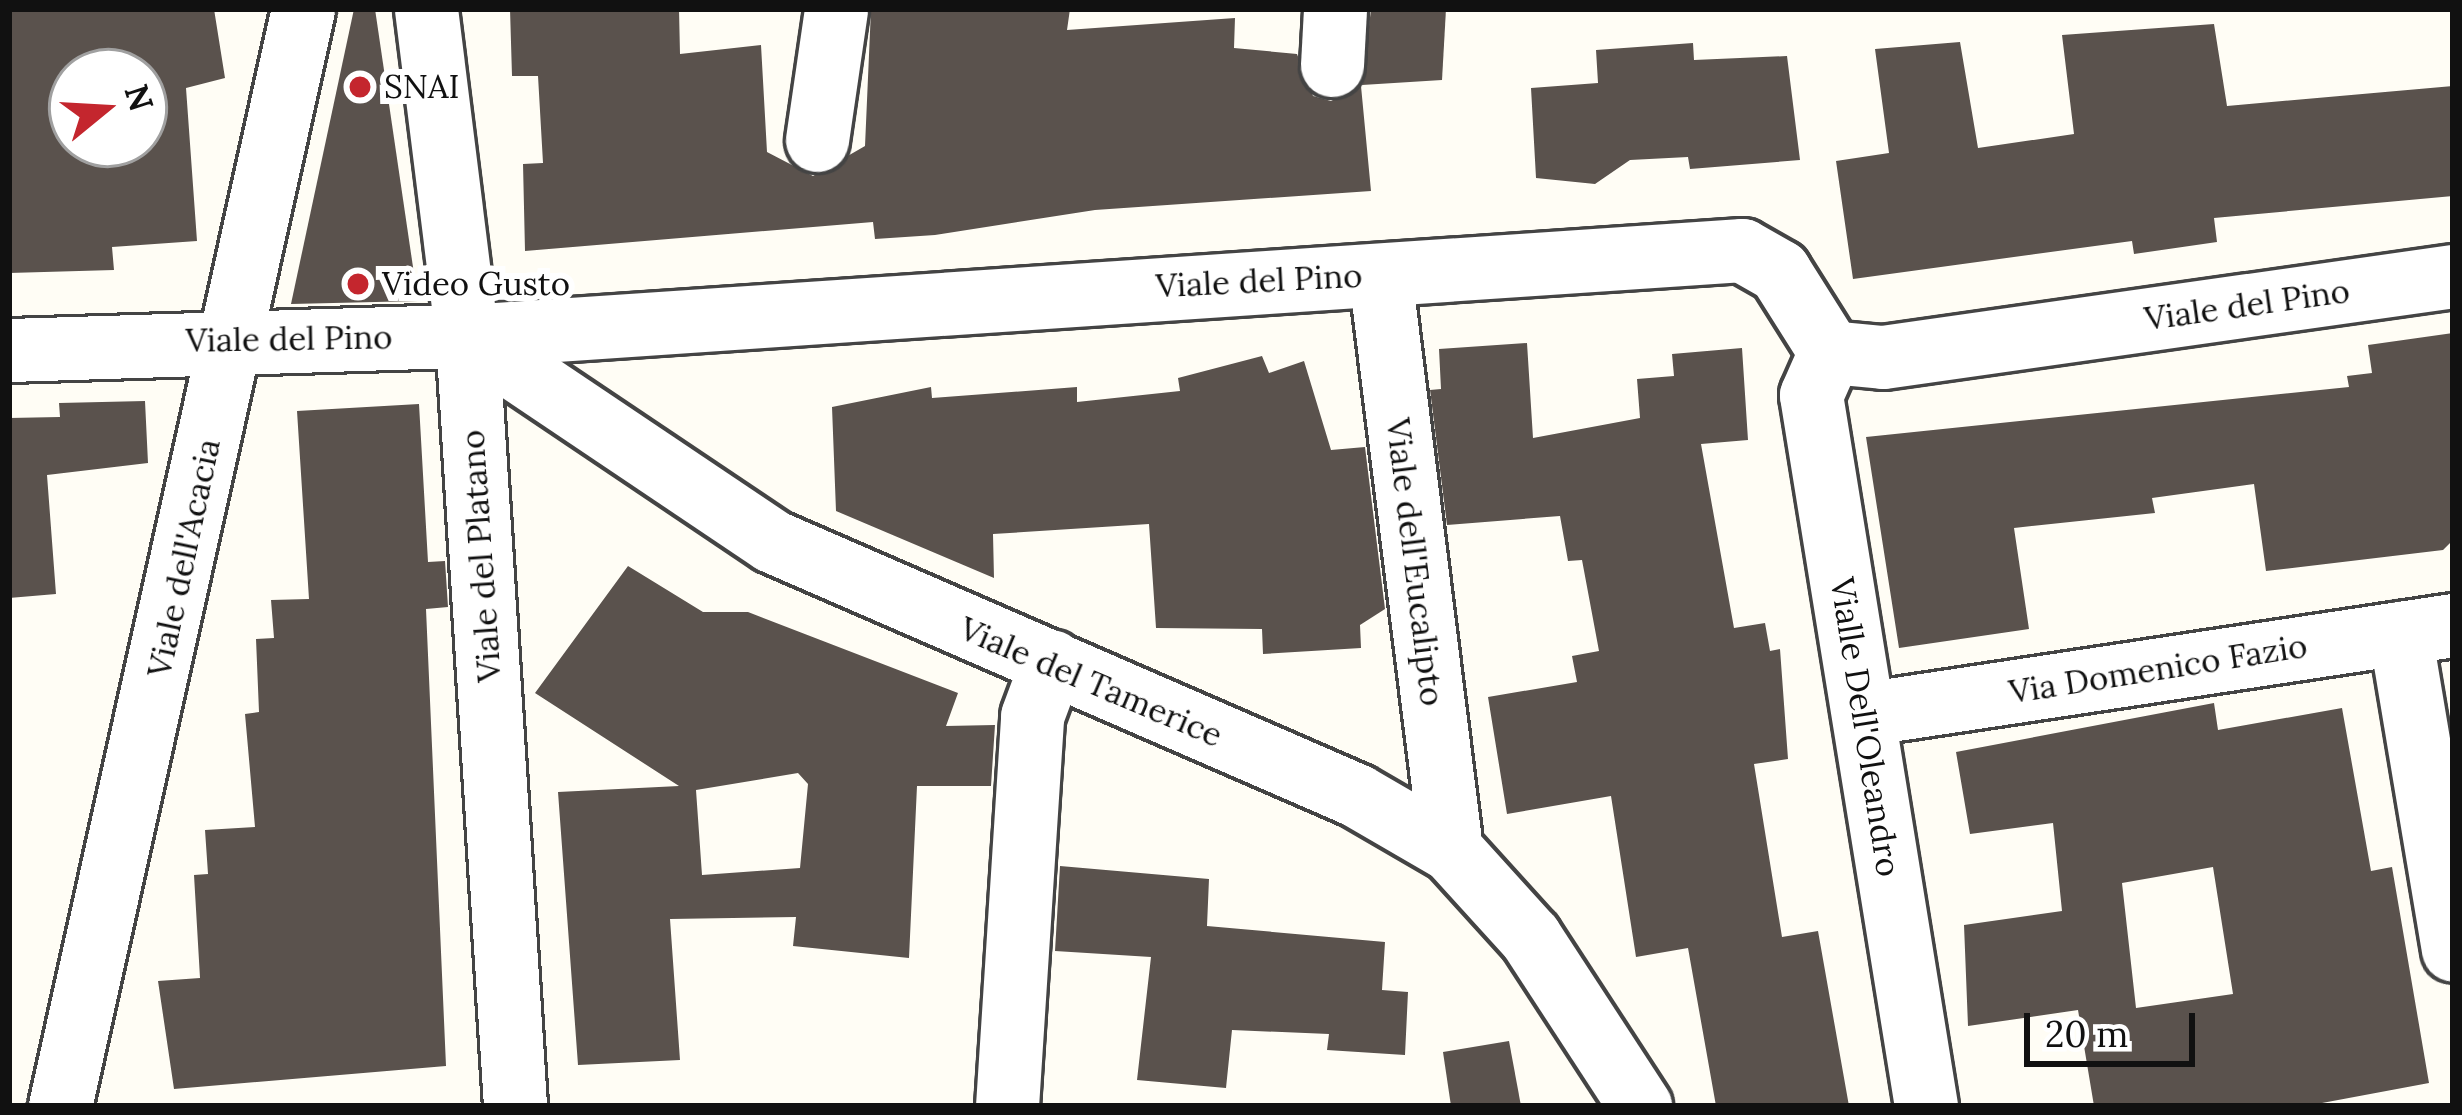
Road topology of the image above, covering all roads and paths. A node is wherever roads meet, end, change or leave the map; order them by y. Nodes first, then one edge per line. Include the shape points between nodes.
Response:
1 (303, 9) edge
2 (426, 9) edge
3 (836, 9) edge
4 (818, 140) dead end
5 (1380, 275) junction
6 (2453, 276) edge
7 (466, 336) junction
8 (231, 338) junction
9 (9, 350) edge
10 (1830, 352) junction
11 (2426, 629) edge
12 (1052, 662) junction
13 (1863, 714) junction
14 (1451, 850) junction
15 (2453, 950) edge
16 (60, 1106) edge
17 (515, 1106) edge
18 (1007, 1106) edge
19 (1640, 1106) edge
20 (1926, 1106) edge

1 - 8 street, Viale dell'Acacia
2 - 7 street, Viale del Platano
3 - 4 street
5 - 7 street, Viale del Pino
5 - 10 street, Viale del Pino via 1742,250 1779,271
5 - 14 street, Viale dell'Eucalipto
6 - 10 street, Viale del Pino via 1883,357
7 - 8 street, Viale del Pino
7 - 12 street, Viale del Tamerice via 772,541
7 - 17 street, Viale del Platano
8 - 9 street, Viale del Pino
8 - 16 street, Viale dell'Acacia
10 - 13 street, Vialle Dell'Oleandro via 1811,395
11 - 13 street, Via Domenico Fazio
11 - 15 street
12 - 14 street, Viale del Tamerice via 1356,795
12 - 18 street via 1032,716
13 - 20 street, Vialle Dell'Oleandro
14 - 19 street, Viale del Tamerice via 1531,937

